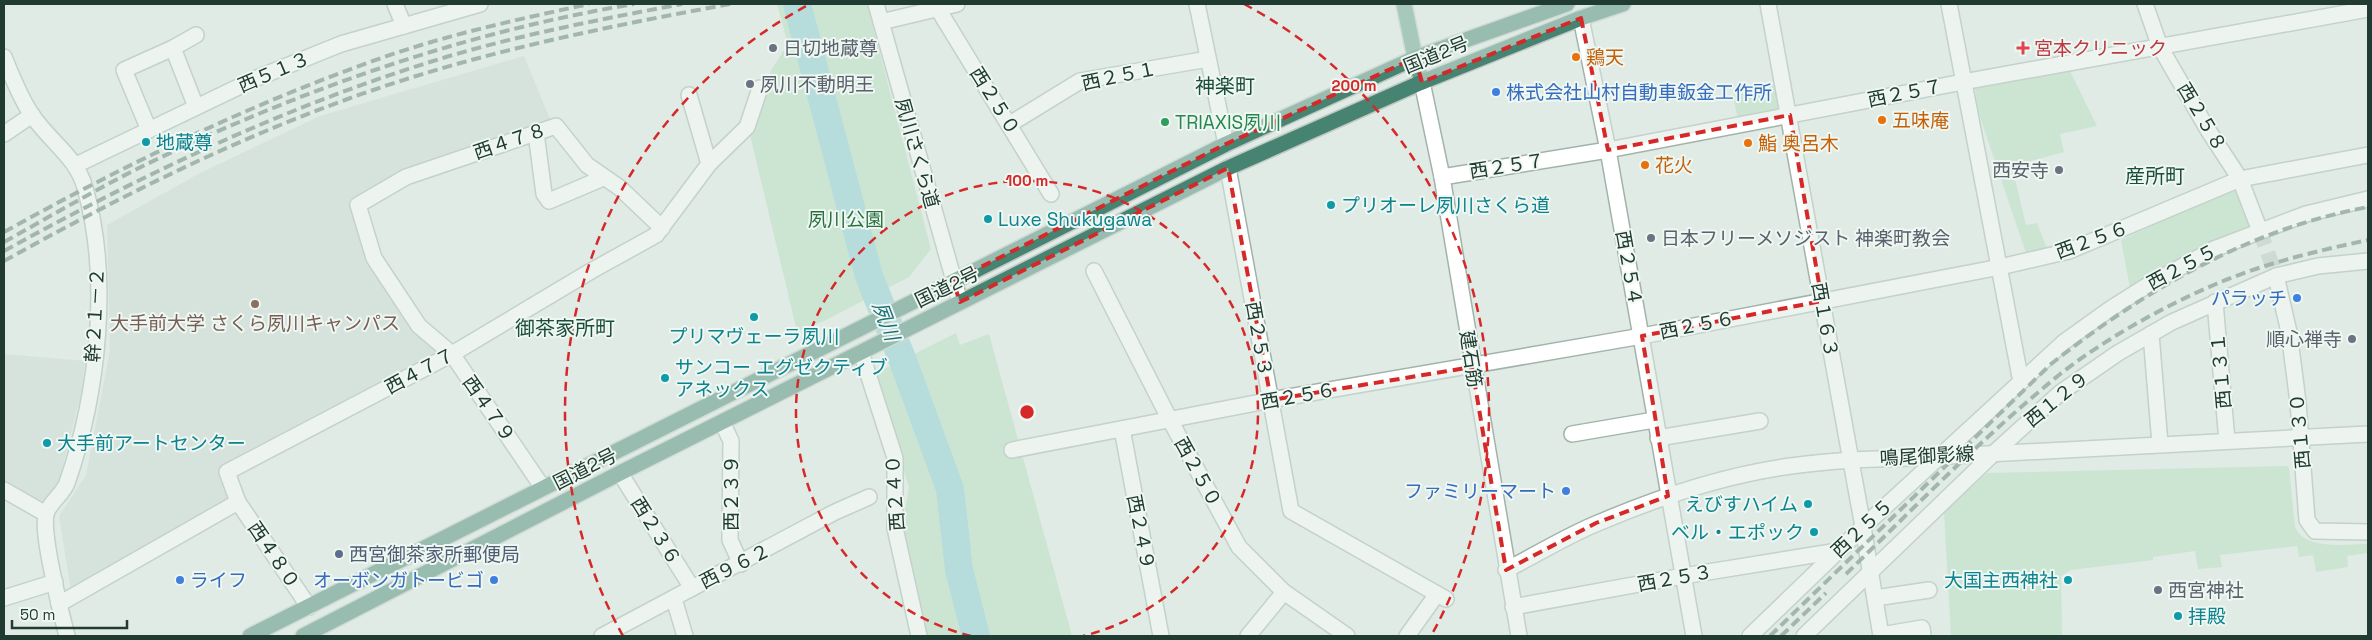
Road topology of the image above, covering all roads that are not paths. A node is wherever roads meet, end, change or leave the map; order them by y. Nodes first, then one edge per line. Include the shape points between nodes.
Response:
1 (395, 4) edge
2 (480, 4) edge
3 (876, 4) edge
4 (957, 4) edge
5 (1197, 4) edge
6 (1404, 4) edge
7 (1567, 4) edge
8 (1623, 4) edge
9 (1768, 4) edge
10 (1949, 4) edge
11 (2145, 4) edge
12 (938, 8) junction
13 (2368, 9) edge
14 (1581, 18) junction
15 (881, 22) junction
16 (404, 26) junction
17 (196, 35) dead end
18 (2160, 47) junction
19 (173, 48) junction
20 (4, 57) edge
21 (1415, 58) junction
22 (1208, 59) junction
23 (1422, 82) junction
24 (1963, 82) junction
25 (760, 88) dead end
26 (689, 95) dead end
27 (196, 108) junction
28 (32, 115) junction
29 (1790, 115) junction
30 (1010, 124) junction
31 (149, 130) junction
32 (536, 133) junction
33 (4, 134) edge
34 (1226, 144) junction
35 (1608, 150) junction
36 (2368, 155) edge
37 (709, 164) junction
38 (76, 165) junction
39 (1228, 168) junction
40 (1442, 177) junction
41 (603, 178) junction
42 (2240, 179) junction
43 (1051, 194) dead end
44 (2368, 199) edge
45 (358, 205) joint
46 (662, 228) junction
47 (2260, 230) junction
48 (2368, 262) edge
49 (2000, 267) junction
50 (1094, 270) dead end
51 (2276, 276) junction
52 (953, 281) junction
53 (1822, 301) junction
54 (960, 302) junction
55 (2215, 302) junction
56 (2151, 334) junction
57 (1642, 336) junction
58 (866, 350) junction
59 (452, 354) junction
60 (1472, 367) junction
61 (2021, 382) junction
62 (1270, 400) junction
63 (1170, 420) junction
64 (1654, 420) junction
65 (1760, 421) dead end
66 (722, 422) junction
67 (1122, 429) junction
68 (1572, 434) dead end
69 (2368, 434) edge
70 (2301, 437) junction
71 (1658, 438) junction
72 (2227, 441) junction
73 (2160, 444) junction
74 (1012, 450) dead end
75 (1994, 453) junction
76 (1939, 457) junction
77 (1850, 460) junction
78 (620, 473) junction
79 (543, 488) junction
80 (4, 490) edge
81 (1668, 496) junction
82 (869, 497) dead end
83 (238, 502) junction
84 (46, 514) junction
85 (1863, 527) junction
86 (2368, 532) edge
87 (1838, 552) junction
88 (741, 564) junction
89 (1506, 570) junction
90 (1871, 570) junction
91 (1683, 576) junction
92 (55, 582) junction
93 (692, 588) junction
94 (1929, 590) dead end
95 (1284, 592) junction
96 (4, 598) edge
97 (1875, 598) junction
98 (674, 599) junction
99 (59, 604) junction
100 (309, 607) junction
101 (1513, 607) junction
102 (1881, 635) edge
103 (67, 636) edge
104 (250, 636) edge
105 (303, 636) edge
106 (602, 636) edge
107 (685, 636) edge
108 (919, 636) edge
109 (1161, 636) edge
110 (1248, 636) edge
111 (1347, 636) edge
112 (1407, 636) edge
113 (1518, 636) edge
114 (1694, 636) edge
115 (1750, 636) edge
116 (1804, 636) edge
117 (1923, 636) edge

1 - 16 street
2 - 16 street, 西５１３
3 - 15 street, 夙川さくら道
4 - 12 street
5 - 22 street
6 - 21 main road
7 - 21 highway, 国道2号
8 - 14 highway, 国道2号
9 - 29 street, 西１６３
10 - 24 street
11 - 18 street, 西２５８
12 - 15 street
12 - 30 street, 西２５０
13 - 18 street, 西２５７
14 - 23 highway, 国道2号
14 - 35 street, 西２５４
15 - 52 street, 夙川さくら道
16 - 27 street, 西５１３ via 341,44 257,78
17 - 19 street
18 - 24 street, 西２５７
18 - 42 street, 西２５８
19 - 27 street
19 - 31 street via 124,70
20 - 28 street, 幹２１－２
21 - 23 main road
21 - 34 highway, 国道2号
22 - 30 street, 西２５１ via 1080,81
22 - 34 street
23 - 39 highway, 国道2号
23 - 40 street, 建石筋
24 - 29 street, 西２５７
24 - 49 street
25 - 37 street, 西４７７ via 747,127
26 - 37 street
27 - 31 street, 西５１３
28 - 33 street
28 - 38 street, 幹２１－２
29 - 35 street, 西２５７
29 - 53 street, 西１６３
30 - 43 street, 西２５０
31 - 38 street, 西５１３
32 - 41 street, 西４７８ via 556,126 587,165
32 - 41 street via 544,194 549,201
32 - 45 street, 西４７８ via 406,177
34 - 52 highway, 国道2号
35 - 40 street, 西２５７
35 - 57 street, 西２５４
36 - 42 street, 西２５６
37 - 46 street, 西４７７
38 - 84 street, 幹２１－２ via 85,187 96,236 100,274 96,335 90,399 66,485
39 - 54 highway, 国道2号
39 - 62 street, 西２５３
40 - 60 street, 建石筋
41 - 46 street, 西４７８ via 620,188
42 - 47 street, 西２５８
42 - 49 street, 西２５６ via 2069,251
44 - 47 street, 西２５５ via 2306,214
45 - 59 street, 西４７９ via 374,258 419,326
46 - 59 street, 西４７７ via 656,235
47 - 61 street, 西２５５ via 2214,249 2148,285 2064,342
48 - 51 street, 西１２９ via 2318,266
49 - 53 street, 西２５６
49 - 61 street
50 - 63 street, 西２５０
51 - 55 street, 西１２９
51 - 70 street, 西１３０ via 2289,332
52 - 54 street, 夙川さくら道
52 - 79 highway, 国道2号
53 - 57 street, 西２５６
53 - 77 street, 西１６３
54 - 58 highway, 国道2号
55 - 56 street, 西１２９
55 - 72 street, 西１３１
56 - 73 street
56 - 75 street, 西１２９ via 2060,393
57 - 60 street, 西２５６
57 - 64 street, 西２５４
58 - 66 highway, 国道2号
58 - 108 street, 西２４０ via 896,458 895,528
59 - 79 street, 西４７９
59 - 83 street, 西４７７ via 227,472
60 - 62 street, 西２５６
60 - 89 street, 建石筋
61 - 76 street, 西２５５
62 - 63 street, 西２５６
62 - 112 street, 西２５３ via 1291,511 1442,596
63 - 67 street, 西２５６
63 - 95 street, 西２５０ via 1240,547
64 - 68 street
64 - 71 street, 西２５４
65 - 71 street
66 - 78 highway, 国道2号
66 - 88 street, 西２３９ via 731,441 730,540
67 - 74 street, 西２５６
67 - 109 street, 西２４９
69 - 70 street, 鳴尾御影線
70 - 72 street, 鳴尾御影線
70 - 86 street, 西１３０ via 2307,520 2315,532
71 - 81 street, 西２５４
72 - 73 street, 鳴尾御影線
73 - 75 street, 鳴尾御影線
75 - 76 street, 鳴尾御影線
75 - 90 street, 西１２９
76 - 77 street, 鳴尾御影線
76 - 85 street, 西２５５
77 - 81 street, 鳴尾御影線 via 1790,466 1728,478
77 - 85 street, 西１６３
78 - 93 street, 西２３６
78 - 105 highway, 国道2号
79 - 100 highway, 国道2号
80 - 84 street
81 - 89 street, 鳴尾御影線 via 1596,523
81 - 91 street, 西２５４
82 - 88 street, 西９６２
83 - 99 street
83 - 100 street, 西４８０
84 - 92 street via 46,534
85 - 87 street, 西２５５
85 - 90 street, 西１６３
87 - 91 street, 西２５３
87 - 115 street, 西２５５
88 - 93 street, 西９６２
89 - 101 street, 建石筋
90 - 97 street, 西１６３
90 - 116 street, 西１２９
91 - 101 street, 西２５３
91 - 114 street, 西２５４
92 - 96 street
92 - 99 street
93 - 98 street, 西９６２
94 - 97 street
95 - 110 street
95 - 111 street, 西２５０
97 - 102 street, 西１６３
98 - 106 street, 西９６２
98 - 107 street
99 - 103 street
100 - 104 highway, 国道2号
101 - 113 street, 建石筋
102 - 117 street via 1922,628

